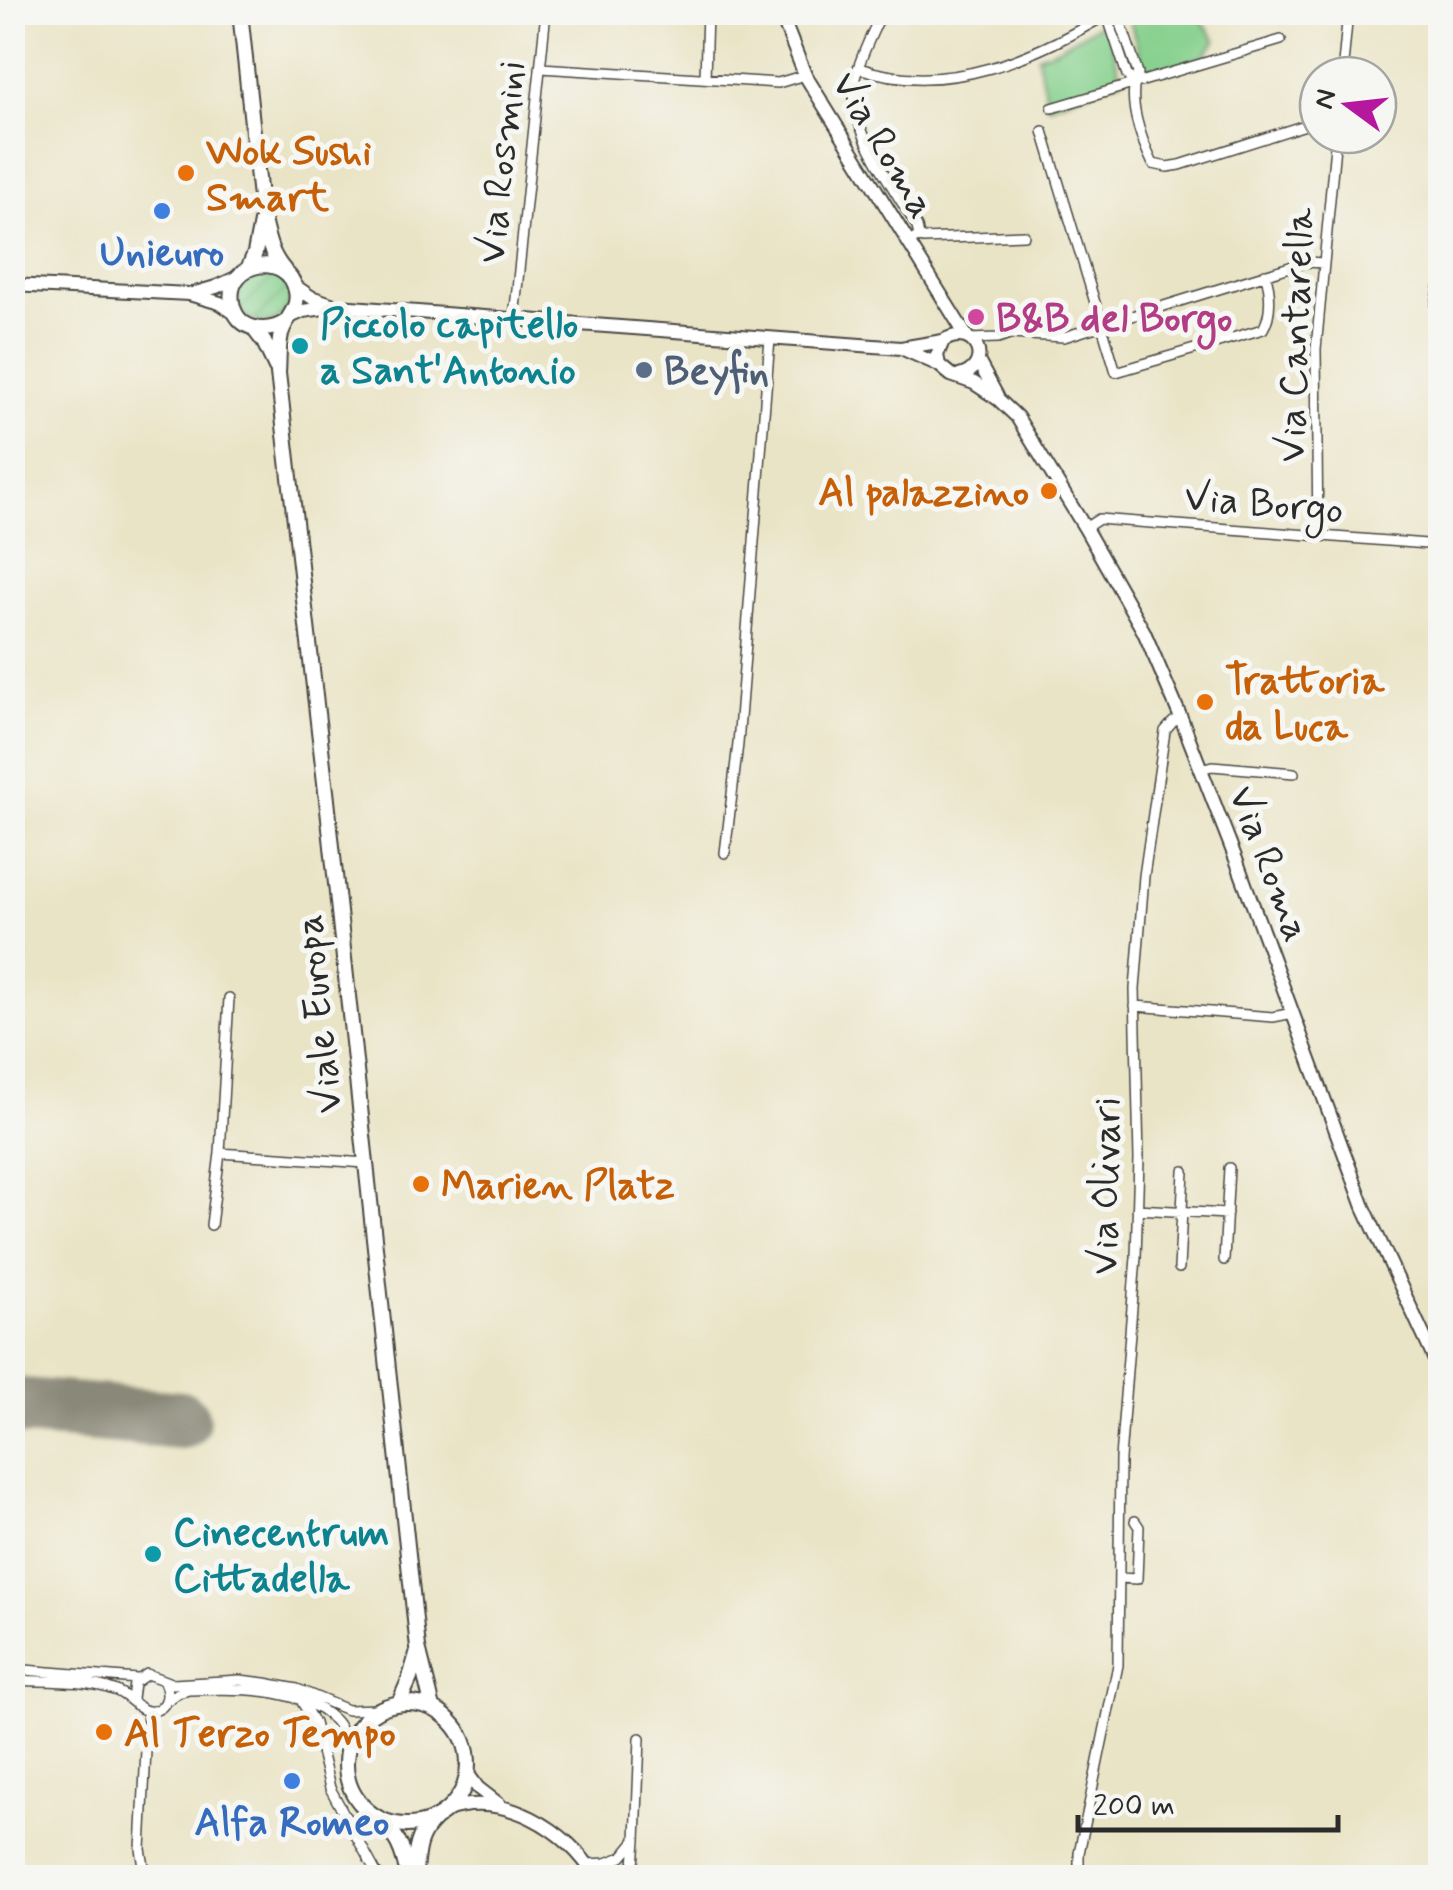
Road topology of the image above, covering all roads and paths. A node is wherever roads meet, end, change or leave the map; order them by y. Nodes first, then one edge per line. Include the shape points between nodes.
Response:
1 (240, 12) edge
2 (546, 12) edge
3 (707, 12) edge
4 (780, 12) edge
5 (882, 12) edge
6 (1348, 12) edge
7 (1112, 13) edge
8 (1281, 40) dead end
9 (1344, 55) edge
10 (541, 68) junction
11 (858, 68) junction
12 (805, 75) junction
13 (705, 78) junction
14 (1134, 83) junction
15 (1052, 108) dead end
16 (1298, 127) edge
17 (1043, 131) dead end
18 (872, 151) junction
19 (1334, 155) edge
20 (858, 160) junction
21 (262, 216) junction
22 (1024, 235) dead end
23 (914, 240) junction
24 (1324, 263) junction
25 (284, 271) junction
26 (243, 273) junction
27 (1265, 274) junction
28 (1440, 284) edge
29 (12, 285) edge
30 (295, 286) junction
31 (189, 294) junction
32 (945, 304) junction
33 (338, 306) junction
34 (236, 314) junction
35 (514, 318) junction
36 (288, 320) junction
37 (1101, 326) junction
38 (254, 328) junction
39 (968, 338) junction
40 (998, 338) junction
41 (770, 339) junction
42 (945, 340) junction
43 (1440, 344) edge
44 (901, 348) junction
45 (978, 360) junction
46 (939, 365) junction
47 (278, 373) junction
48 (956, 376) junction
49 (998, 398) junction
50 (1084, 528) junction
51 (1318, 537) junction
52 (1440, 546) edge
53 (1181, 718) junction
54 (1200, 769) junction
55 (1294, 773) dead end
56 (725, 852) dead end
57 (229, 998) dead end
58 (1135, 1006) junction
59 (1293, 1013) junction
60 (220, 1153) junction
61 (366, 1163) junction
62 (1229, 1168) dead end
63 (1184, 1171) dead end
64 (1137, 1209) junction
65 (1182, 1212) junction
66 (1226, 1214) junction
67 (212, 1225) dead end
68 (1224, 1260) dead end
69 (1179, 1268) dead end
70 (1440, 1372) edge
71 (1135, 1522) dead end
72 (1120, 1578) junction
73 (418, 1648) junction
74 (12, 1669) edge
75 (137, 1679) junction
76 (12, 1680) edge
77 (162, 1680) junction
78 (132, 1698) junction
79 (301, 1700) junction
80 (166, 1701) junction
81 (398, 1703) junction
82 (433, 1708) junction
83 (378, 1710) junction
84 (148, 1711) junction
85 (640, 1738) dead end
86 (347, 1748) junction
87 (467, 1772) junction
88 (502, 1806) junction
89 (440, 1815) junction
90 (377, 1818) junction
91 (636, 1840) junction
92 (588, 1864) junction
93 (146, 1878) edge
94 (379, 1878) edge
95 (412, 1878) edge
96 (596, 1878) edge
97 (633, 1878) edge
98 (1079, 1878) edge

1 - 21 main road
2 - 10 street, Via Rosmini
3 - 13 street
4 - 12 main road, Via Roma
5 - 11 street
6 - 9 street
7 - 11 street via 994,68 950,78
7 - 14 street
8 - 14 street
10 - 13 street
10 - 35 street, Via Rosmini
11 - 18 street via 854,102
12 - 13 street via 778,83
12 - 20 main road, Via Roma
14 - 15 street
14 - 16 street via 1142,134 1158,167
17 - 37 street
18 - 20 street
18 - 23 street via 917,227
19 - 24 street, Via Cantarella
20 - 23 main road, Via Roma
21 - 25 main road
21 - 26 main road via 255,253
22 - 23 street
23 - 32 main road, Via Roma
24 - 27 street
24 - 51 street, Via Cantarella via 1316,349
25 - 26 main road via 266,264
25 - 30 main road
26 - 31 main road
26 - 34 main road via 231,295
27 - 37 street
27 - 37 street via 1267,324 1255,332 1116,372
28 - 43 street
29 - 31 main road
30 - 33 main road
30 - 36 main road, Viale Europa via 296,306
31 - 34 main road
32 - 39 main road, Via Roma
32 - 42 main road, Via Roma
33 - 35 main road
33 - 36 main road
34 - 38 main road, Viale Europa
35 - 41 main road
36 - 38 main road via 268,330
36 - 47 main road, Viale Europa
37 - 40 street via 1064,337
38 - 47 main road, Viale Europa
39 - 40 street
39 - 42 main road
39 - 45 main road, Via Roma
40 - 45 street
41 - 44 main road
41 - 56 street
42 - 44 main road
42 - 46 main road, Via Roma
44 - 46 main road
45 - 48 main road via 968,374
45 - 49 main road, Via Roma
46 - 48 main road, Via Roma
47 - 61 main road, Viale Europa
48 - 49 main road, Via Roma
49 - 50 main road, Via Roma via 1017,417
50 - 51 street, Via Borgo via 1111,520
50 - 53 main road, Via Roma via 1144,632
51 - 52 street, Via Borgo
53 - 54 main road, Via Roma
53 - 58 street, Via Olivari via 1165,730 1144,876
54 - 55 street
54 - 59 main road, Via Roma
57 - 60 street
58 - 59 street
58 - 64 street, Via Olivari
59 - 70 main road, Via Roma via 1364,1207
60 - 61 street
60 - 67 street
61 - 73 main road, Viale Europa
62 - 66 street
63 - 65 street
64 - 65 street
64 - 72 street, Via Olivari via 1120,1458
65 - 66 street
65 - 69 street
66 - 68 street
71 - 72 street via 1137,1579
72 - 98 street, Via Olivari via 1118,1664
73 - 81 main road, Viale Europa
73 - 82 main road, Viale Europa
74 - 75 street
75 - 77 street via 147,1674
75 - 78 street
76 - 78 street via 96,1686
77 - 80 street
77 - 83 street via 240,1680 296,1689 347,1710
78 - 84 street
79 - 80 street via 203,1689
79 - 86 street via 334,1720
79 - 94 street via 314,1723 330,1788
80 - 84 street
81 - 82 main road
81 - 83 main road
82 - 87 main road via 461,1735
83 - 86 main road via 355,1730
84 - 93 street via 141,1849
85 - 91 street
86 - 90 main road via 347,1780
87 - 88 main road
87 - 89 main road via 460,1793
88 - 89 main road via 463,1804
88 - 92 main road via 562,1838
89 - 90 main road via 405,1826
89 - 95 highway via 422,1833
90 - 95 highway via 398,1838
91 - 92 street via 622,1857
91 - 97 street
92 - 96 main road

